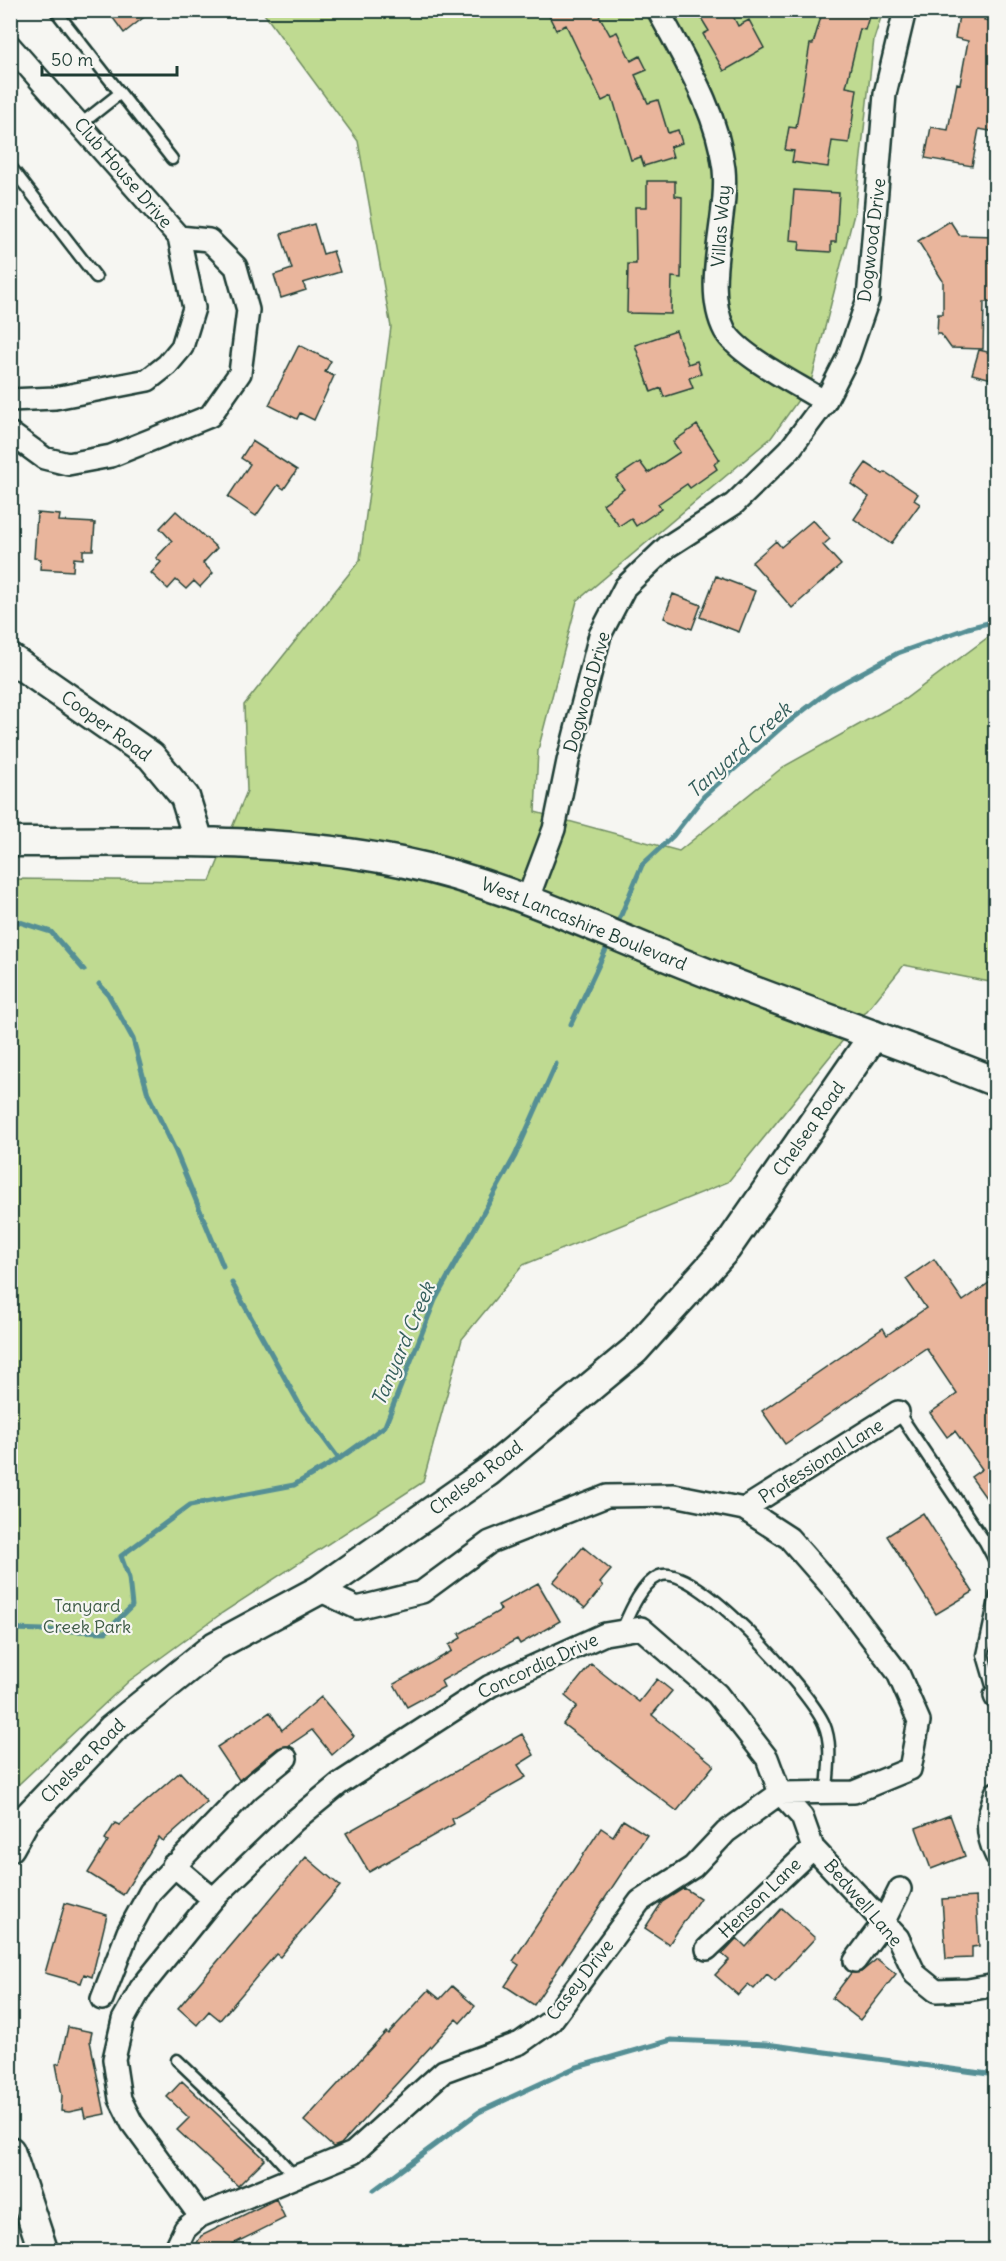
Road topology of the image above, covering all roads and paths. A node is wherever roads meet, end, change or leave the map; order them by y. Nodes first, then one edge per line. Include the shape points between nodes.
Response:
1 (55, 10) edge
2 (658, 10) edge
3 (905, 10) edge
4 (10, 46) edge
5 (119, 94) junction
6 (81, 124) junction
7 (172, 159) dead end
8 (10, 166) edge
9 (179, 237) junction
10 (96, 277) dead end
11 (10, 400) edge
12 (825, 402) junction
13 (10, 432) edge
14 (10, 658) edge
15 (199, 842) junction
16 (10, 843) edge
17 (540, 903) junction
18 (874, 1035) junction
19 (996, 1082) edge
20 (898, 1412) joint
21 (744, 1509) junction
22 (996, 1563) edge
23 (318, 1590) junction
24 (996, 1595) edge
25 (621, 1632) junction
26 (995, 1697) edge
27 (286, 1758) dead end
28 (827, 1792) junction
29 (780, 1793) junction
30 (996, 1793) edge
31 (10, 1847) edge
32 (813, 1848) junction
33 (996, 1855) edge
34 (173, 1865) junction
35 (900, 1889) dead end
36 (213, 1899) junction
37 (883, 1923) junction
38 (707, 1949) dead end
39 (855, 1961) dead end
40 (996, 1984) edge
41 (102, 2000) dead end
42 (177, 2060) dead end
43 (10, 2151) edge
44 (294, 2176) junction
45 (200, 2216) junction
46 (43, 2250) edge
47 (175, 2250) edge

1 - 5 lane
2 - 12 street, Villas Way via 711,113 721,148 724,172 716,299 725,332 748,356
3 - 12 street, Dogwood Drive via 885,94 868,299 848,357
4 - 6 street, Club House Drive
5 - 6 lane
5 - 7 lane
6 - 9 street, Club House Drive
8 - 10 lane
9 - 11 street, Club House Drive via 194,308 182,347 167,365 148,380 55,398
9 - 13 street via 209,240 236,267 248,310 240,373 210,416 111,456 68,464 44,458
12 - 17 street, Dogwood Drive via 790,449 734,504 668,547 625,587 600,634 568,761
14 - 15 street, Cooper Road via 151,756 185,797
15 - 16 street, West Lancashire Boulevard
15 - 17 street, West Lancashire Boulevard via 296,847 400,862 476,881
17 - 18 street, West Lancashire Boulevard via 690,967
18 - 19 street, West Lancashire Boulevard
18 - 23 street, Chelsea Road via 726,1249 635,1350 488,1472
20 - 21 street, Professional Lane
20 - 22 lane
21 - 23 street via 675,1495 607,1496 490,1542 422,1592 357,1608
21 - 28 street via 789,1538 838,1594 898,1673 919,1721 910,1769 854,1792
23 - 31 street, Chelsea Road via 215,1646 112,1729 25,1820
24 - 26 lane via 983,1655
25 - 28 lane via 649,1583 660,1575 679,1576 700,1588 744,1625 819,1713 829,1742
25 - 29 street, Concordia Drive via 641,1629 717,1694 767,1758
25 - 36 street, Concordia Drive via 605,1634 490,1686 339,1784 294,1821
27 - 34 street via 248,1789
28 - 29 street
29 - 32 street, Bedwell Lane via 802,1817
29 - 44 street, Casey Drive via 726,1832 693,1868 640,1901 551,2021 520,2043 444,2071 353,2153
30 - 33 street via 988,1812 987,1839
32 - 37 street, Bedwell Lane
32 - 38 street, Henson Lane
34 - 36 street
34 - 41 street via 150,1892 128,1932
35 - 37 street
36 - 45 street, Concordia Drive via 141,1988 123,2020 114,2059 120,2099 132,2122
37 - 39 street
37 - 40 street, Bedwell Lane via 898,1938 915,1974 936,1991
42 - 44 lane
43 - 46 street
44 - 45 street, Casey Drive
45 - 47 street via 185,2229

